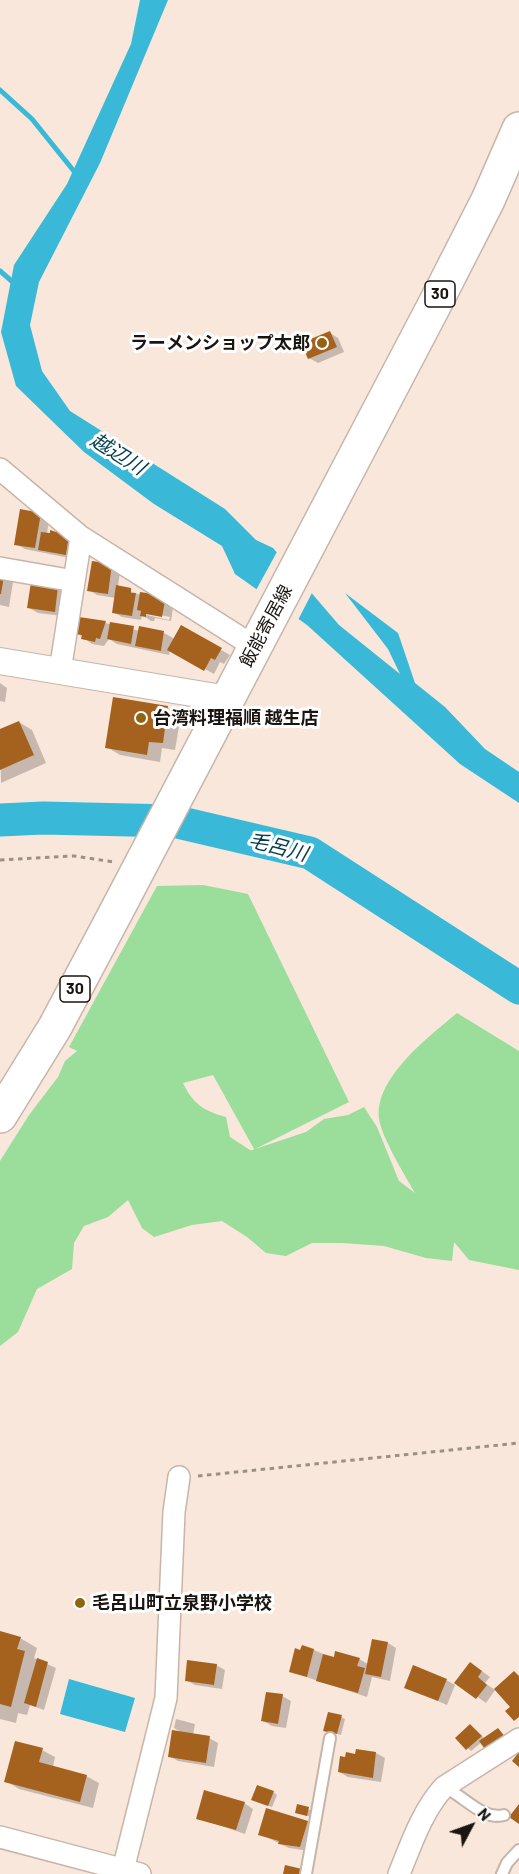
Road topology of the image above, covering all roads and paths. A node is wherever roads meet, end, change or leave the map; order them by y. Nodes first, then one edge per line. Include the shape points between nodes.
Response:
1 (519, 129) edge
2 (3, 475) edge
3 (81, 537) junction
4 (0, 568) edge
5 (74, 581) junction
6 (259, 638) junction
7 (0, 662) edge
8 (60, 671) junction
9 (228, 699) junction
10 (0, 860) edge
11 (133, 861) junction
12 (0, 1116) edge
13 (519, 1443) edge
14 (179, 1478) joint
15 (330, 1738) dead end
16 (519, 1738) edge
17 (444, 1787) junction
18 (504, 1815) dead end
19 (0, 1837) edge
20 (519, 1850) edge
21 (128, 1873) edge
22 (306, 1874) edge
23 (399, 1874) edge
24 (502, 1874) edge

1 - 6 main road, 飯能寄居線 / 30 via 479,218
2 - 3 street
3 - 5 street
3 - 6 street
4 - 5 street
5 - 8 street
6 - 9 main road, 飯能寄居線 / 30
7 - 8 street
8 - 9 street
9 - 11 main road, 飯能寄居線 / 30 via 180,790
10 - 11 path via 74,856
11 - 12 main road, 飯能寄居線 / 30 via 55,1027
13 - 14 path
14 - 21 street via 166,1698
15 - 22 lane
16 - 17 street
17 - 18 lane via 483,1813
17 - 23 street via 420,1824
19 - 21 street
20 - 24 lane

